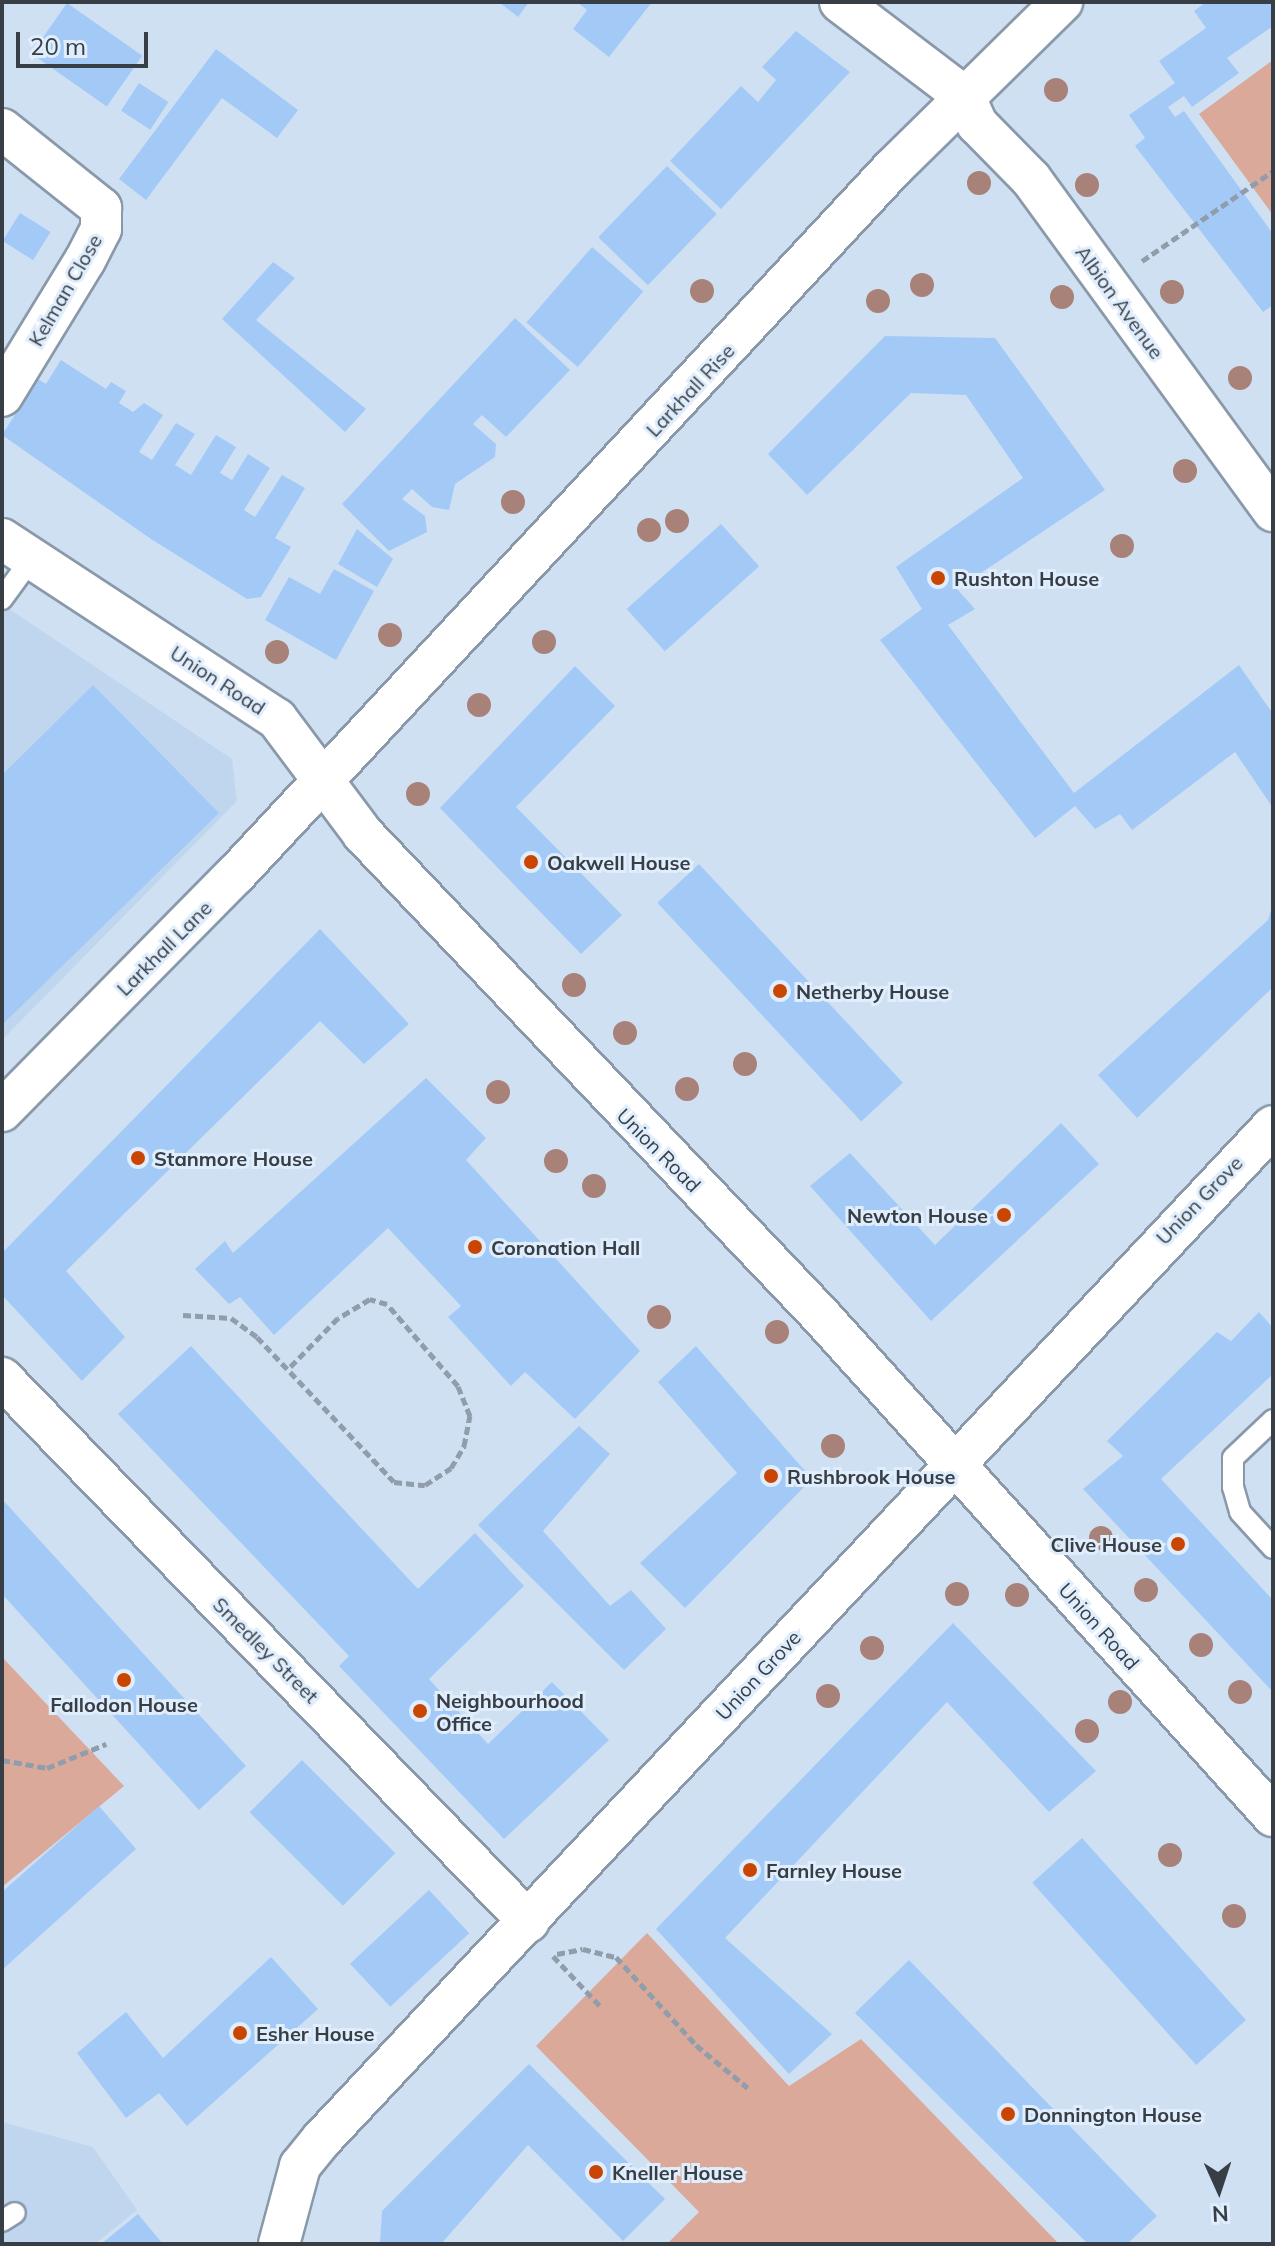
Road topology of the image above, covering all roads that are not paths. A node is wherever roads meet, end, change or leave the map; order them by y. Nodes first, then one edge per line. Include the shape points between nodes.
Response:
1 (840, 2) edge
2 (1062, 2) edge
3 (965, 97) junction
4 (2, 129) edge
5 (2, 396) edge
6 (1273, 511) edge
7 (17, 549) edge
8 (2, 599) edge
9 (320, 778) junction
10 (2, 1111) edge
11 (1273, 1126) edge
12 (2, 1378) edge
13 (1273, 1420) edge
14 (953, 1464) junction
15 (1273, 1548) edge
16 (1273, 1816) edge
17 (535, 1934) junction
18 (279, 2244) edge

1 - 3 street
2 - 3 street, Larkhall Rise
3 - 6 street, Albion Avenue via 977,124 1051,208
3 - 9 street, Larkhall Rise
4 - 5 street, Kelman Close via 101,208 101,229
7 - 8 lane
7 - 9 street, Union Road via 265,708
9 - 10 street, Larkhall Lane via 236,874
9 - 14 street, Union Road via 442,921
11 - 14 street, Union Grove
12 - 17 street, Smedley Street
13 - 15 lane via 1233,1458 1233,1487 1240,1512
14 - 16 street, Union Road
14 - 17 street, Union Grove
17 - 18 street, Union Grove via 300,2166

